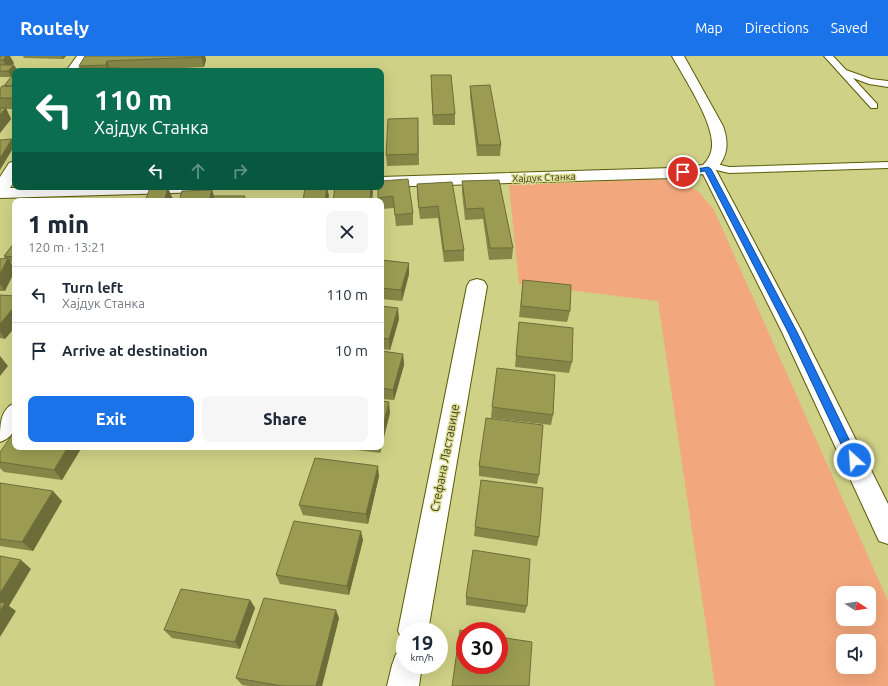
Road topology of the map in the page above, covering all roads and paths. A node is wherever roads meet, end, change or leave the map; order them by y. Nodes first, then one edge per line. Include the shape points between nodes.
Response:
1 (84, 56) edge
2 (678, 56) edge
3 (828, 56) edge
4 (74, 68) edge
5 (841, 70) junction
6 (888, 84) edge
7 (874, 106) dead end
8 (888, 165) edge
9 (710, 167) junction
10 (12, 171) edge
11 (384, 182) edge
12 (82, 190) edge
13 (0, 192) edge
14 (477, 286) dead end
15 (12, 416) edge
16 (0, 432) edge
17 (888, 532) edge
18 (415, 622) edge
19 (405, 674) edge
20 (403, 686) edge

1 - 4 street
2 - 9 street via 716,128 720,145
3 - 5 lane
5 - 6 lane via 857,77
5 - 7 lane
8 - 9 lane via 729,170
9 - 11 street, Хајдук Станка via 672,173
9 - 17 street
10 - 13 street
12 - 13 street
14 - 18 street, Стефана Ластавице
15 - 16 street
19 - 20 street

